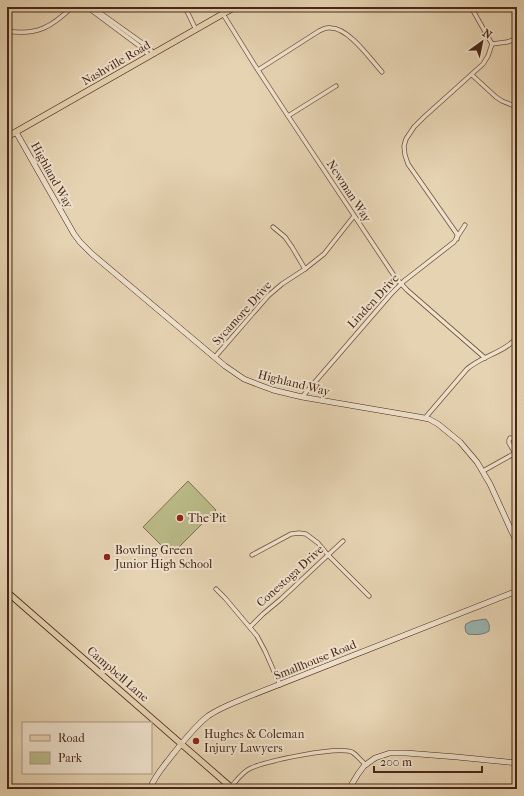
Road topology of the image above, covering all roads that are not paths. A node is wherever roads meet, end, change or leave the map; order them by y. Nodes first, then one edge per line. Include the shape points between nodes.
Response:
1 (72, 7) edge
2 (87, 7) edge
3 (92, 7) edge
4 (185, 7) edge
5 (235, 7) edge
6 (472, 7) edge
7 (223, 14) junction
8 (196, 30) junction
9 (7, 31) edge
10 (517, 40) edge
11 (492, 44) junction
12 (152, 55) junction
13 (258, 70) junction
14 (382, 72) dead end
15 (472, 75) junction
16 (336, 86) dead end
17 (517, 107) edge
18 (288, 116) junction
19 (16, 132) junction
20 (7, 137) edge
21 (354, 216) junction
22 (465, 225) dead end
23 (273, 227) dead end
24 (457, 239) junction
25 (305, 269) junction
26 (401, 284) junction
27 (517, 338) edge
28 (215, 358) junction
29 (485, 358) junction
30 (302, 397) junction
31 (425, 418) junction
32 (517, 442) edge
33 (516, 453) edge
34 (483, 471) junction
35 (343, 541) dead end
36 (517, 543) edge
37 (252, 555) dead end
38 (328, 555) junction
39 (216, 589) dead end
40 (517, 591) edge
41 (8, 595) edge
42 (369, 596) dead end
43 (250, 627) junction
44 (280, 685) junction
45 (181, 744) junction
46 (517, 762) edge
47 (366, 765) junction
48 (232, 788) edge
49 (150, 789) edge
50 (349, 789) edge

1 - 9 street via 58,20 42,28 21,32
2 - 12 street
3 - 12 street via 148,47
4 - 8 street
5 - 7 main road, Nashville Road
6 - 11 street
7 - 8 main road, Nashville Road
7 - 13 street, Newman Way
8 - 12 main road, Nashville Road
10 - 11 street
11 - 15 street via 486,60
12 - 19 main road, Nashville Road
13 - 14 street via 319,31 331,28 352,38
13 - 18 street, Newman Way
15 - 17 street via 496,97
15 - 24 street via 416,124 404,146 408,164 457,234
16 - 18 street
18 - 21 street, Newman Way
19 - 20 main road, Nashville Road
19 - 28 street, Highland Way via 80,242
21 - 25 street, Sycamore Drive via 328,250
21 - 26 street, Newman Way
22 - 24 street, Linden Drive
23 - 25 street via 285,237
24 - 26 street, Linden Drive
25 - 28 street, Sycamore Drive via 268,296
26 - 29 street, Newman Way
26 - 30 street, Linden Drive
27 - 29 street via 504,349
28 - 30 street, Highland Way via 250,382
29 - 31 street via 467,369
30 - 31 street, Highland Way
31 - 34 street, Highland Way via 438,424 460,442
32 - 33 street via 513,438 509,440
33 - 34 street
34 - 36 street, Highland Way
35 - 38 street, Conestoga Drive
37 - 38 street via 291,534 299,533 318,542
38 - 42 street
38 - 43 street, Conestoga Drive
39 - 43 street
40 - 44 street, Smallhouse Road
41 - 45 main road, Campbell Lane
43 - 44 street via 265,651
44 - 45 street, Smallhouse Road via 221,708 200,723
45 - 48 main road, Campbell Lane
45 - 49 street, Smallhouse Road via 159,772
46 - 47 street via 390,753 377,757
47 - 48 street via 348,752 329,751 304,755 251,768
47 - 50 street

